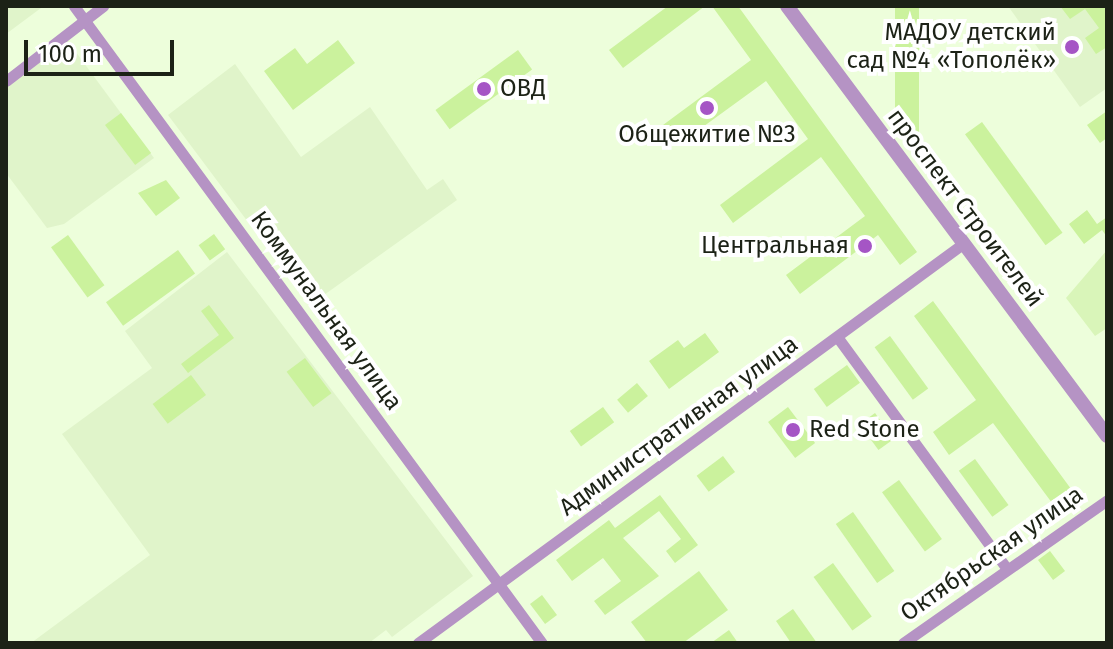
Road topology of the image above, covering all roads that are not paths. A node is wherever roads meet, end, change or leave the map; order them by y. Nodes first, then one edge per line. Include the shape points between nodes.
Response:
1 (74, 6) edge
2 (103, 6) edge
3 (787, 6) edge
4 (84, 20) junction
5 (6, 81) edge
6 (964, 243) junction
7 (838, 338) junction
8 (1107, 436) edge
9 (1107, 500) edge
10 (1007, 569) junction
11 (499, 584) junction
12 (418, 643) edge
13 (542, 643) edge
14 (903, 643) edge

1 - 4 street, Коммунальная улица
2 - 4 street
3 - 6 street, проспект Строителей
4 - 5 street
4 - 11 street, Коммунальная улица
6 - 7 street, Административная улица
6 - 8 street, проспект Строителей
7 - 10 street
7 - 11 street, Административная улица
9 - 10 street, Октябрьская улица
10 - 14 street, Октябрьская улица
11 - 12 street, Административная улица
11 - 13 street, Коммунальная улица

